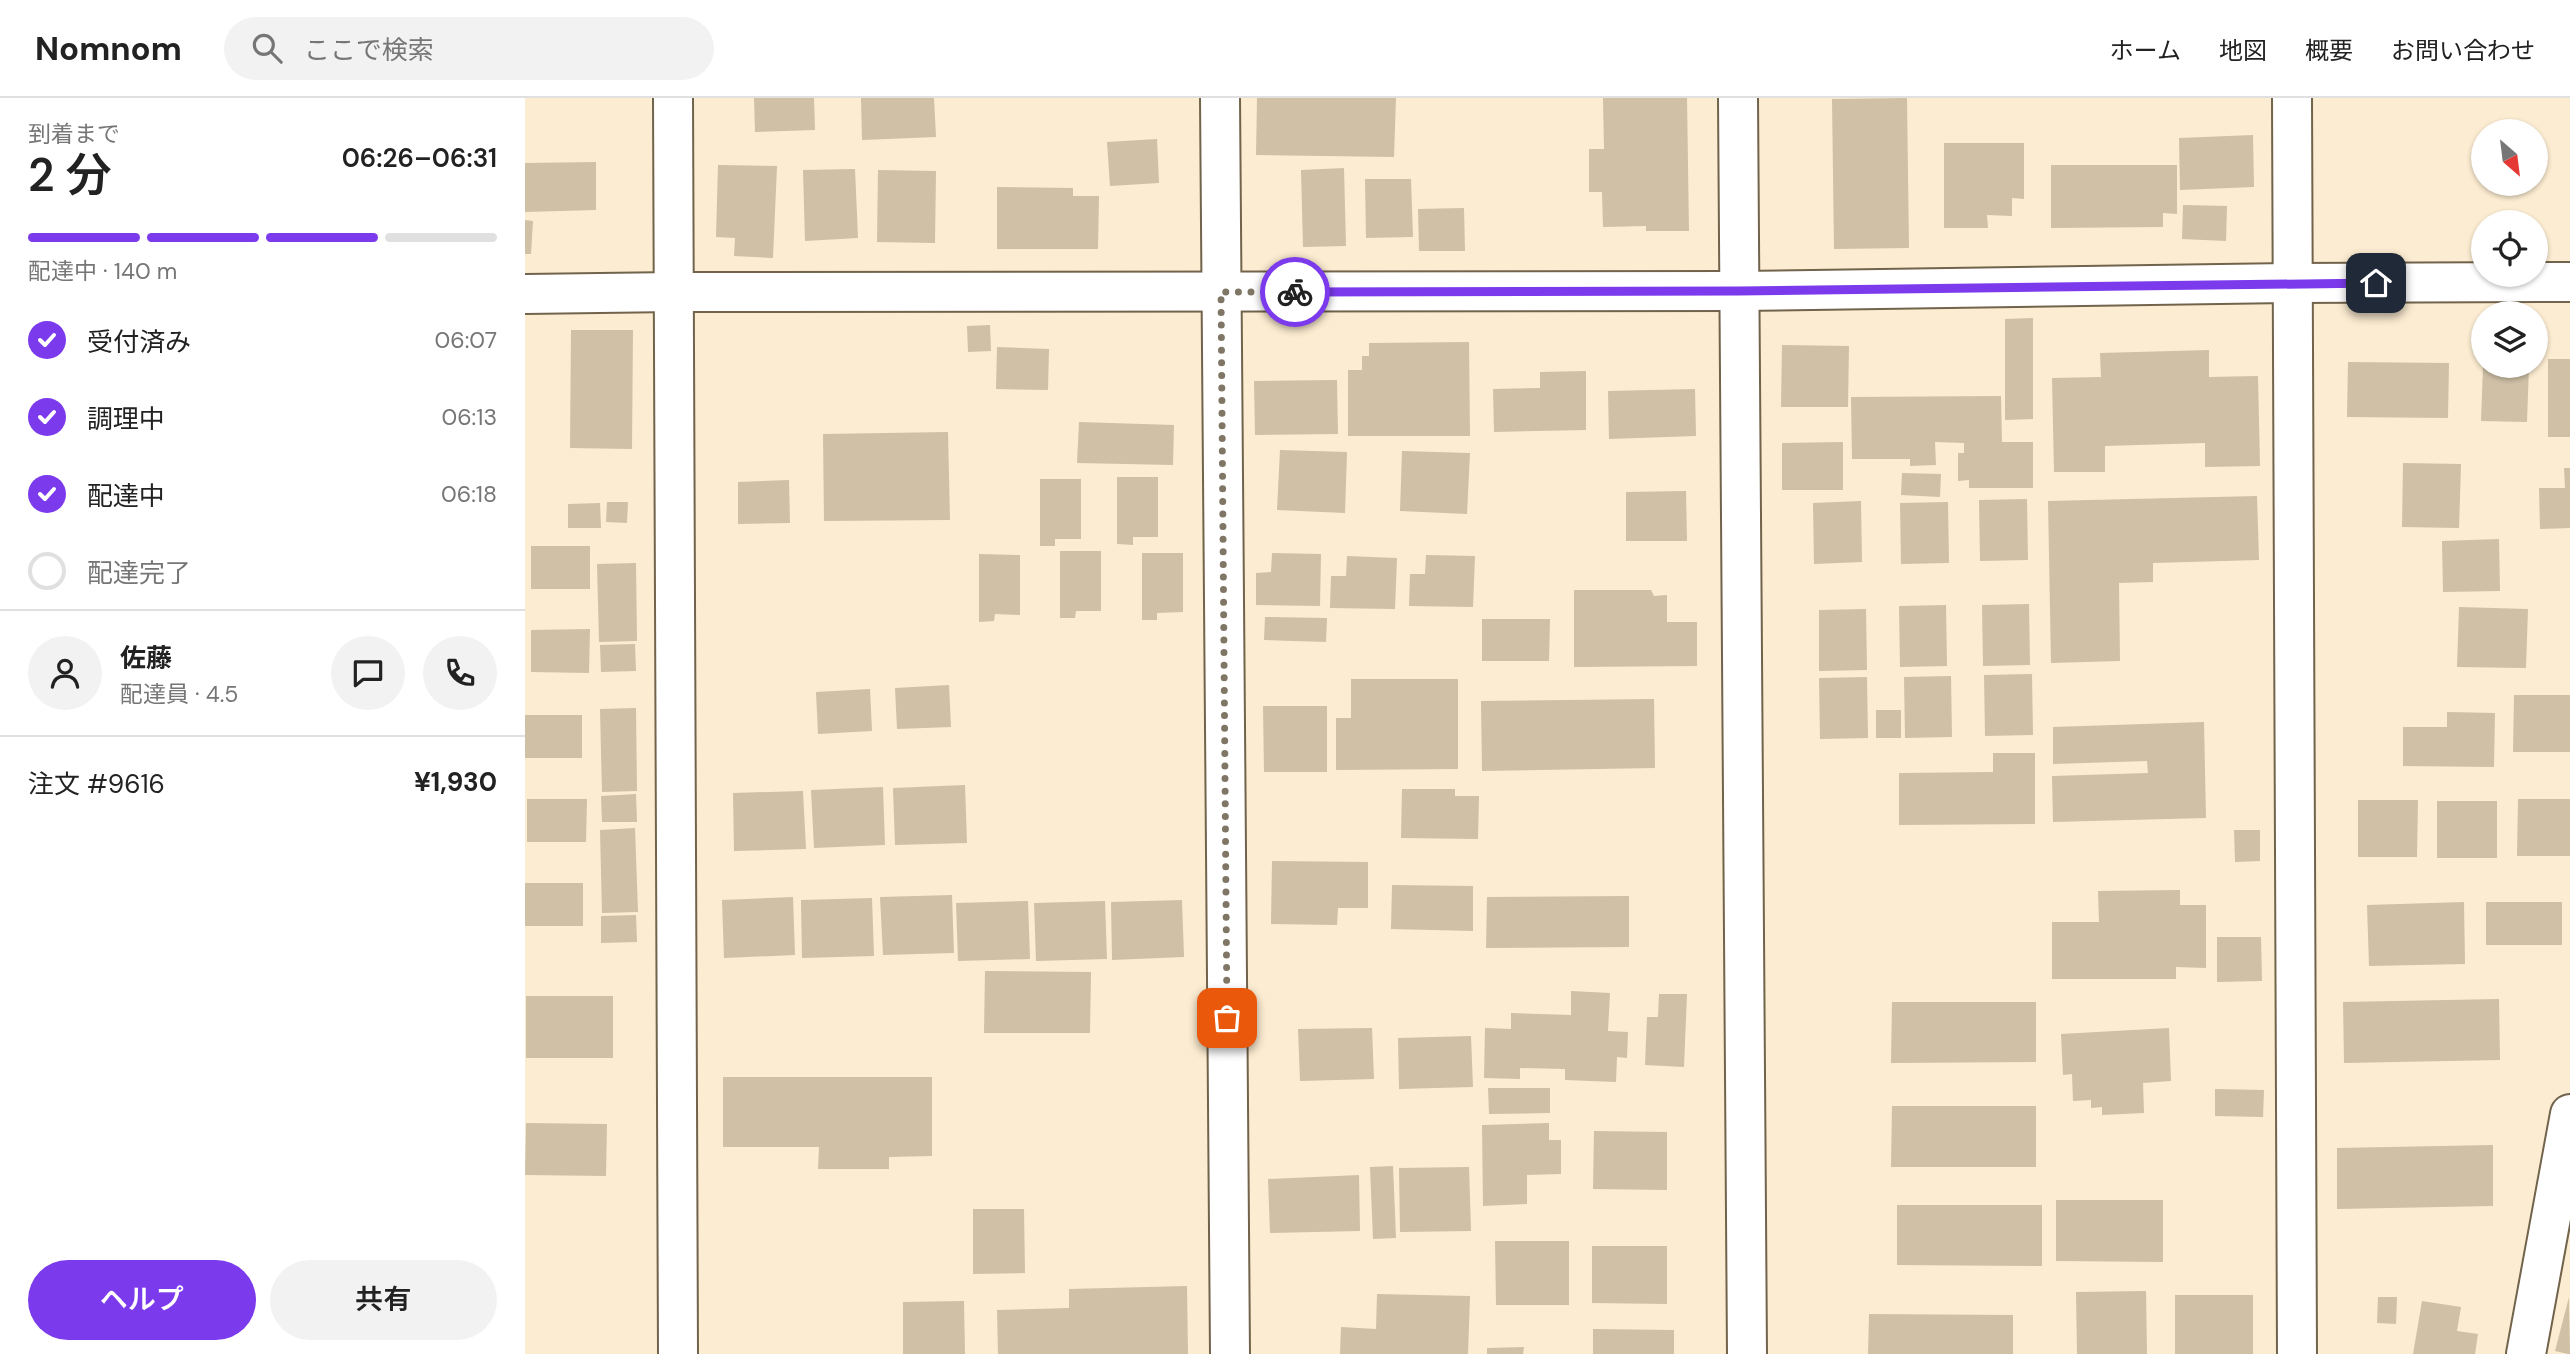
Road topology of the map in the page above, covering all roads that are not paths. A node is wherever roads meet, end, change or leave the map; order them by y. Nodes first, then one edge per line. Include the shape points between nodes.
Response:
1 (673, 98) edge
2 (1220, 98) edge
3 (1738, 98) edge
4 (2292, 98) edge
5 (2570, 282) edge
6 (2293, 283) junction
7 (1739, 291) junction
8 (674, 292) junction
9 (1221, 292) junction
10 (525, 294) edge
11 (2570, 1114) edge
12 (678, 1354) edge
13 (1230, 1354) edge
14 (1748, 1354) edge
15 (2297, 1354) edge
16 (2526, 1354) edge

1 - 8 street
2 - 9 street
3 - 7 street
4 - 6 street
5 - 6 street
6 - 7 street
6 - 15 street
7 - 9 street
7 - 14 street
8 - 9 street
8 - 10 street
8 - 12 street
9 - 13 street
11 - 16 street

